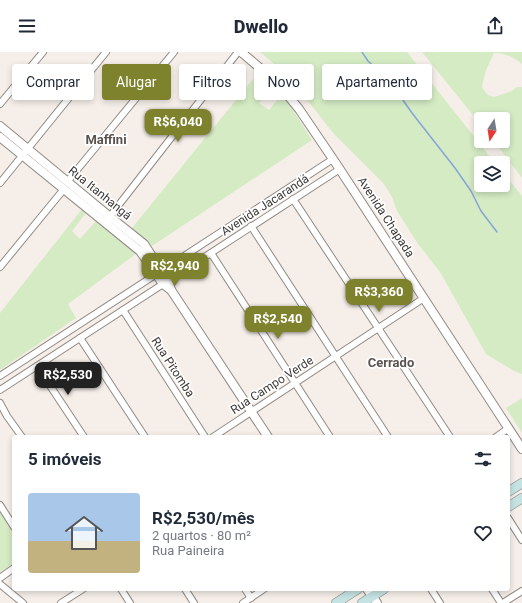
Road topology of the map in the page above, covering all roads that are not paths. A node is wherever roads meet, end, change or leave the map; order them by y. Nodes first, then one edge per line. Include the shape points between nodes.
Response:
1 (43, 52) edge
2 (106, 52) edge
3 (174, 52) edge
4 (238, 52) edge
5 (241, 52) edge
6 (0, 104) edge
7 (0, 126) edge
8 (0, 137) edge
9 (25, 152) junction
10 (333, 159) junction
11 (340, 169) junction
12 (0, 183) edge
13 (66, 185) junction
14 (293, 186) junction
15 (301, 194) junction
16 (294, 199) junction
17 (107, 219) junction
18 (251, 226) junction
19 (210, 253) junction
20 (0, 267) edge
21 (159, 273) junction
22 (165, 282) junction
23 (424, 298) junction
24 (123, 310) junction
25 (378, 328) junction
26 (80, 338) junction
27 (336, 356) junction
28 (37, 366) junction
29 (0, 376) edge
30 (295, 383) junction
31 (0, 390) edge
32 (0, 403) edge
33 (252, 411) junction
34 (509, 428) junction
35 (21, 435) edge
36 (83, 435) edge
37 (144, 435) edge
38 (204, 435) edge
39 (216, 435) edge
40 (267, 435) edge
41 (329, 435) edge
42 (387, 435) edge
43 (449, 435) edge
44 (499, 435) edge
45 (522, 449) edge
46 (522, 483) edge
47 (510, 491) edge
48 (521, 498) edge
49 (0, 505) edge
50 (510, 506) edge
51 (510, 521) edge
52 (12, 523) edge
53 (522, 540) edge
54 (12, 569) edge
55 (0, 578) edge
56 (0, 584) edge
57 (80, 591) edge
58 (122, 591) edge
59 (186, 591) edge
60 (245, 591) edge
61 (261, 591) edge
62 (355, 591) edge
63 (432, 591) edge
64 (493, 591) edge
65 (522, 591) edge
66 (372, 596) edge
67 (250, 598) junction
68 (23, 603) edge
69 (61, 603) edge
70 (130, 603) edge
71 (194, 603) edge
72 (243, 603) edge
73 (336, 603) edge
74 (362, 603) edge
75 (440, 603) edge
76 (502, 603) edge

1 - 6 street
2 - 9 street
3 - 13 street
4 - 17 street
5 - 10 street, Avenida Chapada via 286,93
7 - 9 street, Rua Itanhangá
8 - 9 street, Rua Itanhangá
9 - 12 street
9 - 13 street, Rua Itanhangá
10 - 11 street, Avenida Chapada
10 - 14 street
11 - 15 street, Avenida Jacarandá
11 - 23 street, Avenida Chapada
13 - 17 street, Rua Itanhangá
13 - 20 street
14 - 15 street via 299,189
14 - 21 street
15 - 16 street, Avenida Jacarandá
16 - 18 street, Avenida Jacarandá
16 - 25 street
17 - 21 street, Rua Itanhangá via 144,244
18 - 19 street, Avenida Jacarandá
18 - 27 street
19 - 22 street, Avenida Jacarandá
19 - 30 street
21 - 22 street, Rua Itanhangá
21 - 29 street
22 - 24 street, Avenida Jacarandá
22 - 33 street, Rua Itanhangá
23 - 25 street, Rua Campo Verde
23 - 34 street, Avenida Chapada
24 - 26 street, Avenida Jacarandá
24 - 38 street, Rua Pitomba
25 - 27 street, Rua Campo Verde
25 - 43 street
26 - 28 street, Avenida Jacarandá
26 - 37 street
27 - 30 street, Rua Campo Verde
27 - 42 street
28 - 31 street, Avenida Jacarandá
28 - 36 street
30 - 33 street, Rua Campo Verde
30 - 41 street
32 - 35 street
33 - 39 street, Rua Campo Verde
33 - 40 street, Rua Itanhangá
34 - 44 street
34 - 45 street, Avenida Chapada
46 - 47 main road
48 - 50 main road
49 - 52 street
51 - 53 street
54 - 55 street
56 - 68 street
57 - 69 street
58 - 70 street
59 - 71 street
60 - 67 street
61 - 67 street
62 - 73 main road
63 - 75 street
64 - 76 street
65 - 76 street
66 - 74 main road
67 - 72 street

